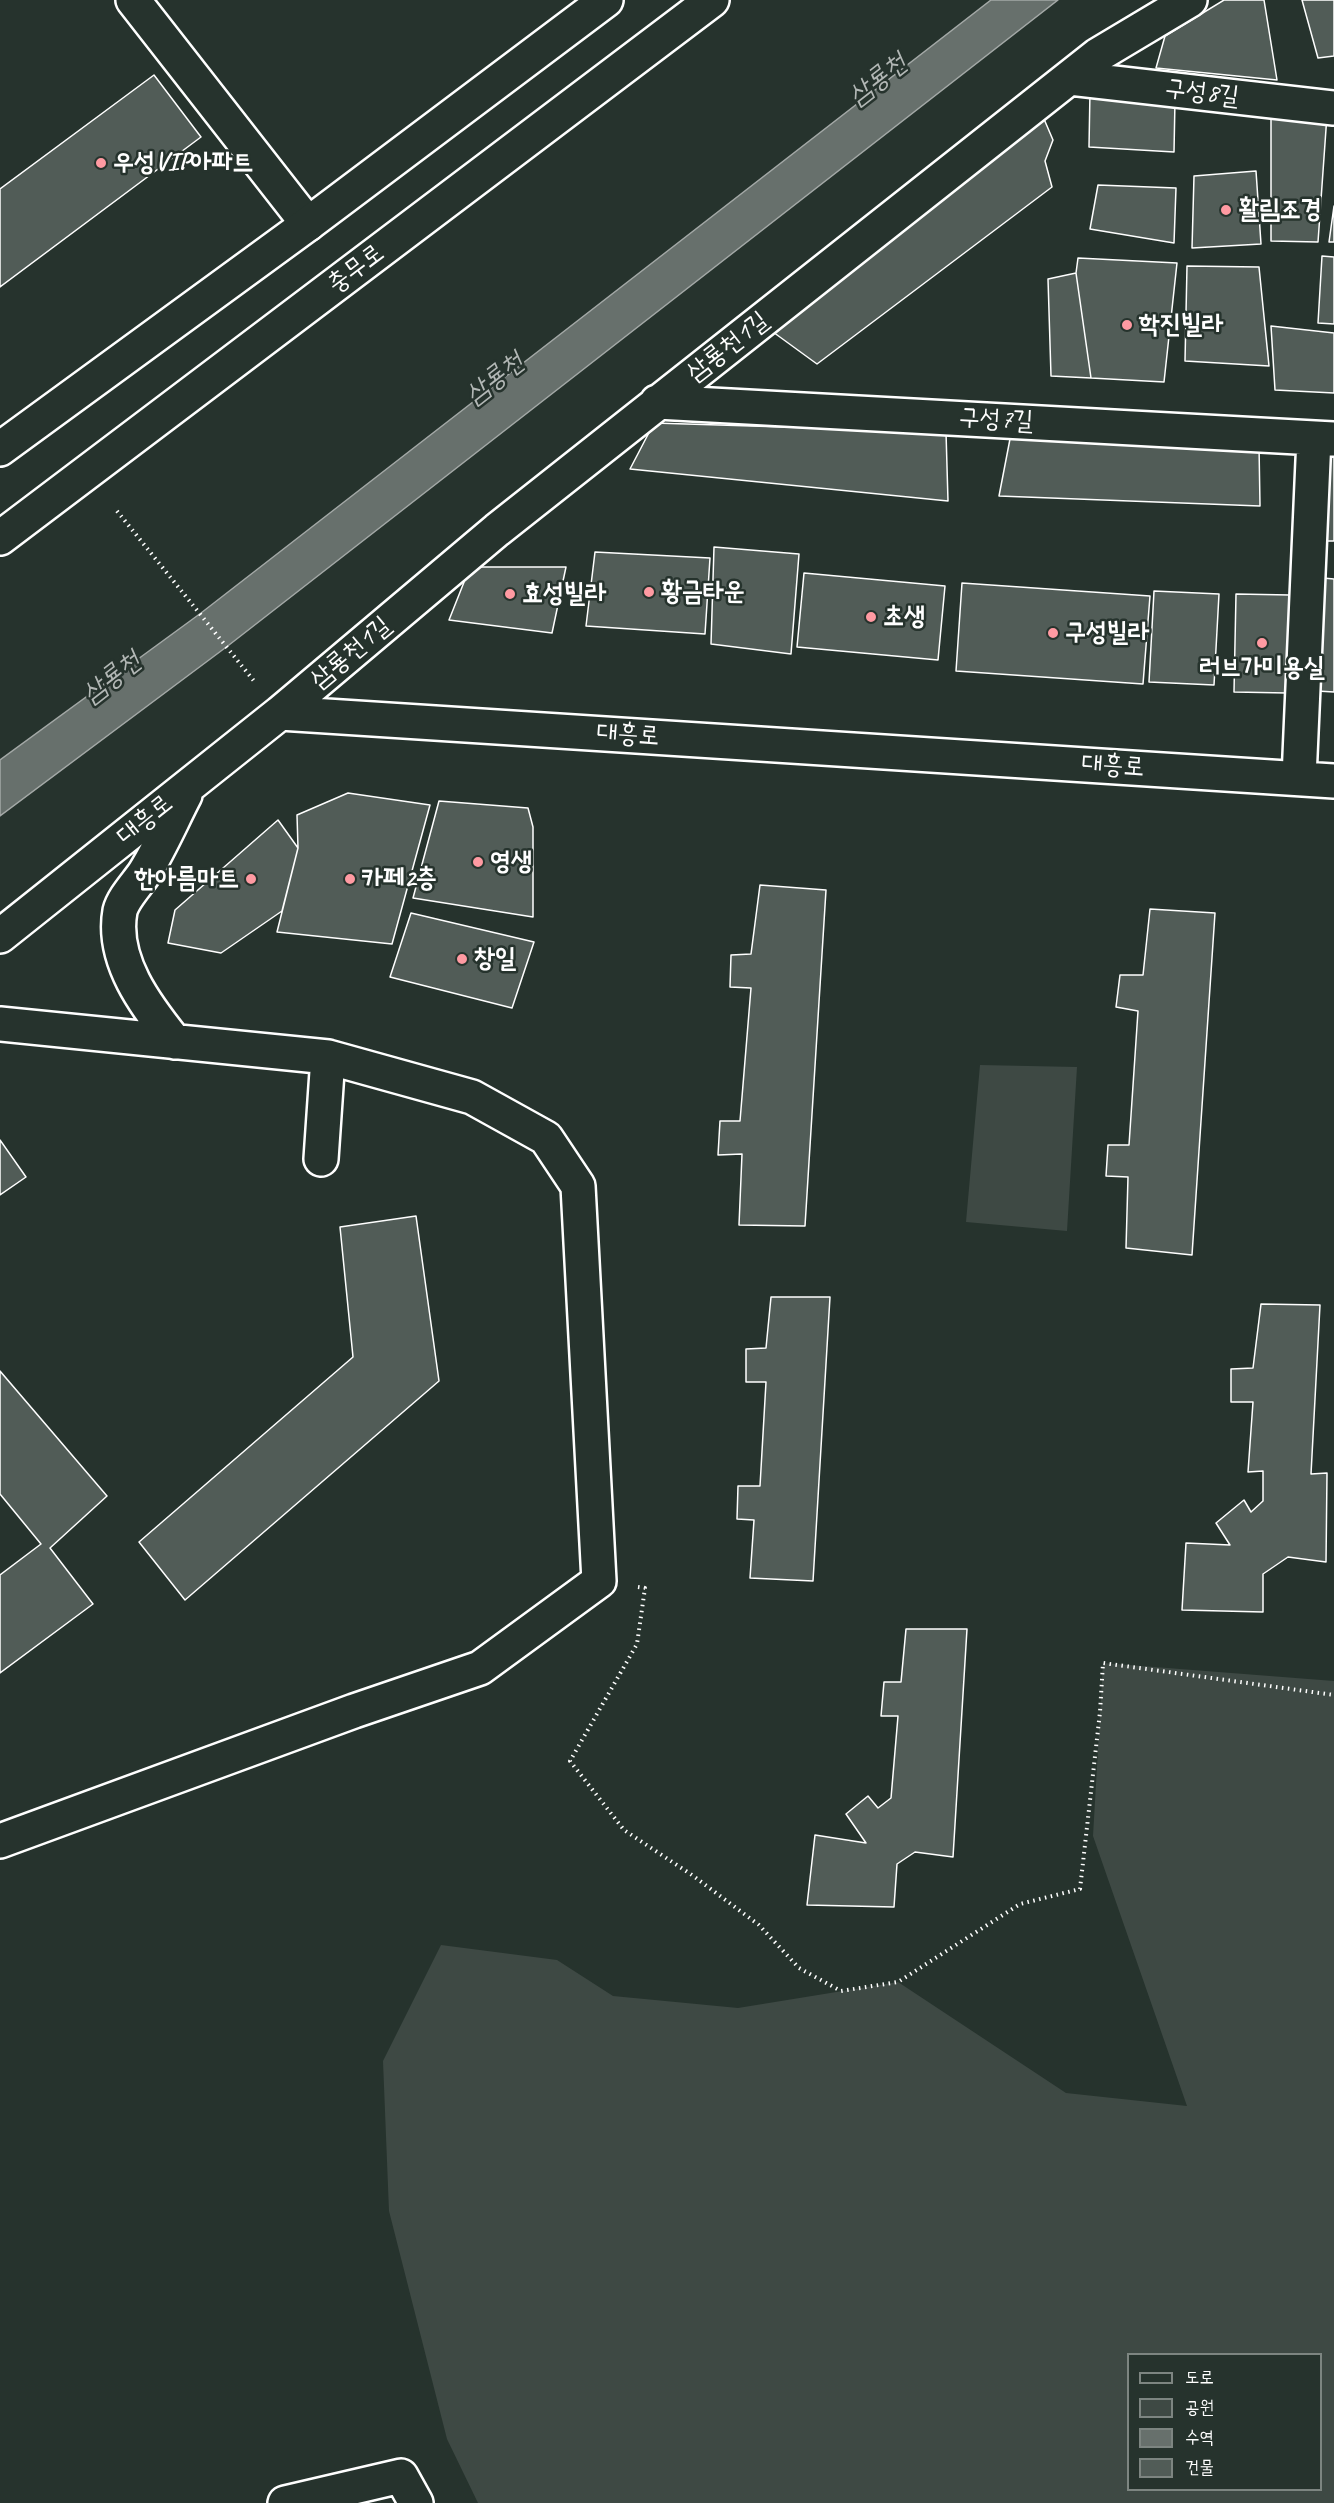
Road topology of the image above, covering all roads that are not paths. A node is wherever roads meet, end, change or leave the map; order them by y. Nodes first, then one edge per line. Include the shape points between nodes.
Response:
1 (133, 0) edge
2 (606, 0) edge
3 (712, 0) edge
4 (1190, 0) edge
5 (1070, 78) junction
6 (1334, 108) edge
7 (308, 224) junction
8 (657, 402) junction
9 (1324, 438) edge
10 (0, 448) edge
11 (0, 538) edge
12 (280, 713) junction
13 (1299, 778) junction
14 (1334, 781) edge
15 (190, 784) junction
16 (0, 936) edge
17 (0, 1024) edge
18 (176, 1041) junction
19 (328, 1057) junction
20 (321, 1159) dead end
21 (0, 1841) edge
22 (285, 2503) edge
23 (416, 2503) edge

1 - 7 street
2 - 7 street
3 - 11 street, 충무로
4 - 5 street, 삼룡천1길 via 1098,55
5 - 6 street, 구성8길
5 - 8 street, 삼룡천1길
7 - 10 street
8 - 9 street, 구성7길
8 - 12 street, 삼룡천1길 via 497,530
9 - 13 street
12 - 13 street, 대흥로
12 - 15 street, 대흥로
13 - 14 street, 대흥로
15 - 16 street, 대흥로
15 - 18 street via 146,870 120,909 119,940 130,975 153,1014
17 - 18 street
18 - 19 street
19 - 20 street
19 - 21 street via 472,1096 546,1138 578,1186 599,1581 480,1668
22 - 23 street via 401,2476

